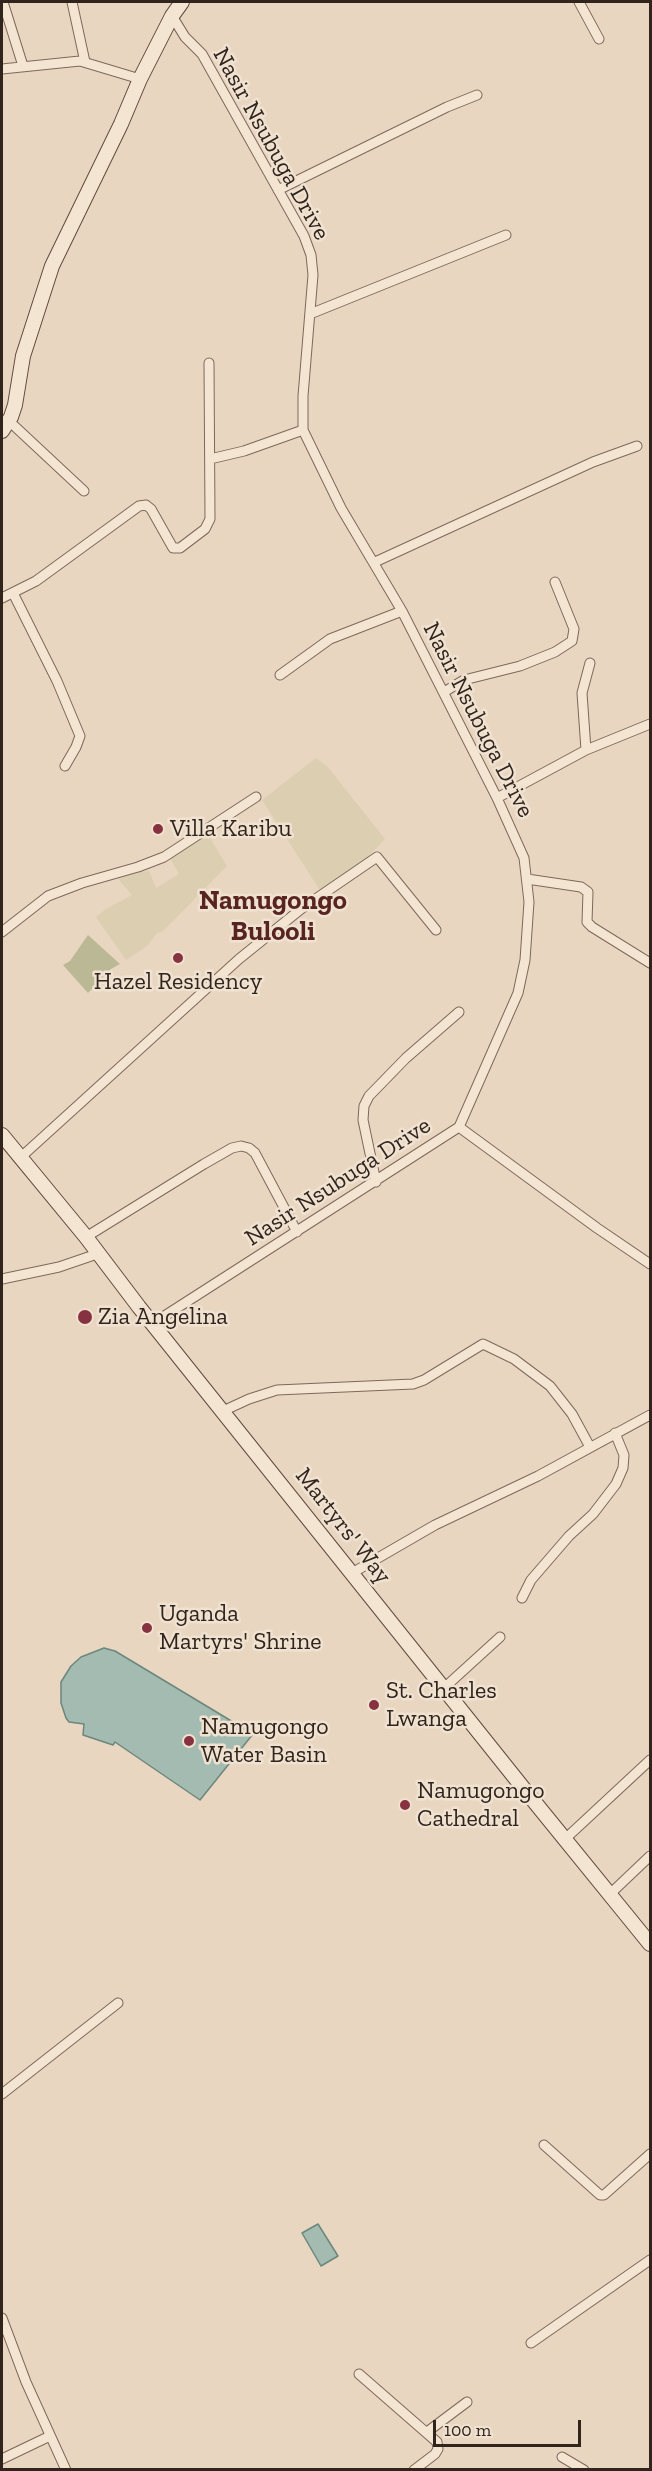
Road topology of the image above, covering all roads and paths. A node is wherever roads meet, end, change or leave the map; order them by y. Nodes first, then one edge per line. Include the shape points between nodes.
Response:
1 (3, 2) edge
2 (72, 2) edge
3 (182, 2) edge
4 (579, 2) edge
5 (172, 16) junction
6 (599, 39) dead end
7 (85, 62) junction
8 (23, 66) junction
9 (2, 69) edge
10 (140, 79) junction
11 (477, 95) dead end
12 (278, 190) junction
13 (506, 235) dead end
14 (310, 314) junction
15 (209, 363) dead end
16 (5, 426) edge
17 (303, 430) junction
18 (637, 446) dead end
19 (210, 459) junction
20 (84, 491) dead end
21 (375, 562) junction
22 (555, 582) dead end
23 (13, 593) junction
24 (2, 598) edge
25 (402, 611) junction
26 (590, 663) dead end
27 (280, 675) dead end
28 (444, 692) junction
29 (651, 724) edge
30 (586, 750) junction
31 (65, 766) dead end
32 (256, 797) dead end
33 (497, 798) junction
34 (527, 879) junction
35 (436, 930) dead end
36 (2, 932) edge
37 (651, 963) edge
38 (459, 1012) dead end
39 (459, 1127) junction
40 (2, 1135) edge
41 (20, 1158) junction
42 (376, 1182) junction
43 (297, 1232) junction
44 (86, 1237) junction
45 (97, 1254) junction
46 (651, 1264) edge
47 (2, 1279) edge
48 (152, 1324) junction
49 (223, 1411) junction
50 (651, 1415) edge
51 (615, 1433) junction
52 (590, 1447) junction
53 (352, 1573) junction
54 (522, 1598) dead end
55 (500, 1637) dead end
56 (444, 1688) junction
57 (651, 1761) edge
58 (564, 1840) junction
59 (651, 1856) edge
60 (609, 1895) junction
61 (651, 1944) edge
62 (118, 2003) dead end
63 (2, 2094) edge
64 (544, 2145) dead end
65 (651, 2154) edge
66 (651, 2260) edge
67 (2, 2318) edge
68 (531, 2343) dead end
69 (359, 2374) dead end
70 (468, 2402) dead end
71 (426, 2432) junction
72 (50, 2436) junction
73 (562, 2457) dead end
74 (2, 2459) edge
75 (66, 2469) edge
76 (414, 2469) edge
77 (584, 2469) edge

1 - 8 street
2 - 7 street
3 - 5 main road
4 - 6 street
5 - 10 main road
5 - 12 street, Nasir Nsubuga Drive via 202,54
7 - 8 street
7 - 10 street
8 - 9 street
10 - 16 main road via 52,266 23,356 15,405
11 - 12 street
12 - 14 street, Nasir Nsubuga Drive via 311,255 314,275
13 - 14 street
14 - 17 street, Nasir Nsubuga Drive
15 - 19 street
16 - 20 street
17 - 19 street
17 - 21 street, Nasir Nsubuga Drive via 341,508
18 - 21 street via 593,462
19 - 23 street via 208,525 180,548 170,545 151,508 143,505
21 - 25 street, Nasir Nsubuga Drive
22 - 28 street via 574,629 572,641 520,666 464,680
23 - 24 street
23 - 31 street via 80,736
25 - 27 street via 330,639
25 - 28 street, Nasir Nsubuga Drive
26 - 30 street via 582,693
28 - 33 street, Nasir Nsubuga Drive
29 - 30 street
30 - 33 street
32 - 36 street via 164,857 48,896
33 - 34 street, Nasir Nsubuga Drive via 524,858
34 - 37 street via 581,887 588,892 587,922
34 - 39 street, Nasir Nsubuga Drive via 528,934 518,993
35 - 41 street via 377,857 239,959
38 - 42 street via 369,1095 363,1120
39 - 42 street, Nasir Nsubuga Drive
39 - 46 street
40 - 41 main road, Martyrs' Way
41 - 44 main road, Martyrs' Way
42 - 43 street, Nasir Nsubuga Drive
43 - 44 street via 255,1153 241,1146 204,1164
43 - 48 street, Nasir Nsubuga Drive
44 - 45 main road, Martyrs' Way
45 - 47 street via 58,1268
45 - 48 main road, Martyrs' Way
48 - 49 main road, Martyrs' Way
49 - 52 street via 277,1390 413,1384 483,1344 514,1359 550,1386 572,1413
49 - 53 main road, Martyrs' Way
50 - 51 street
51 - 52 street
51 - 54 street via 624,1455 616,1484 531,1580
52 - 53 street via 435,1525
53 - 56 main road, Martyrs' Way
55 - 56 street
56 - 58 main road, Martyrs' Way
57 - 58 street
58 - 60 main road, Martyrs' Way
59 - 60 street
60 - 61 main road, Martyrs' Way
62 - 63 street
64 - 65 street via 600,2195
66 - 68 street
67 - 72 street
69 - 71 street
70 - 71 street
71 - 76 street via 437,2442 438,2449 432,2458
72 - 74 street
72 - 75 street
73 - 77 street

